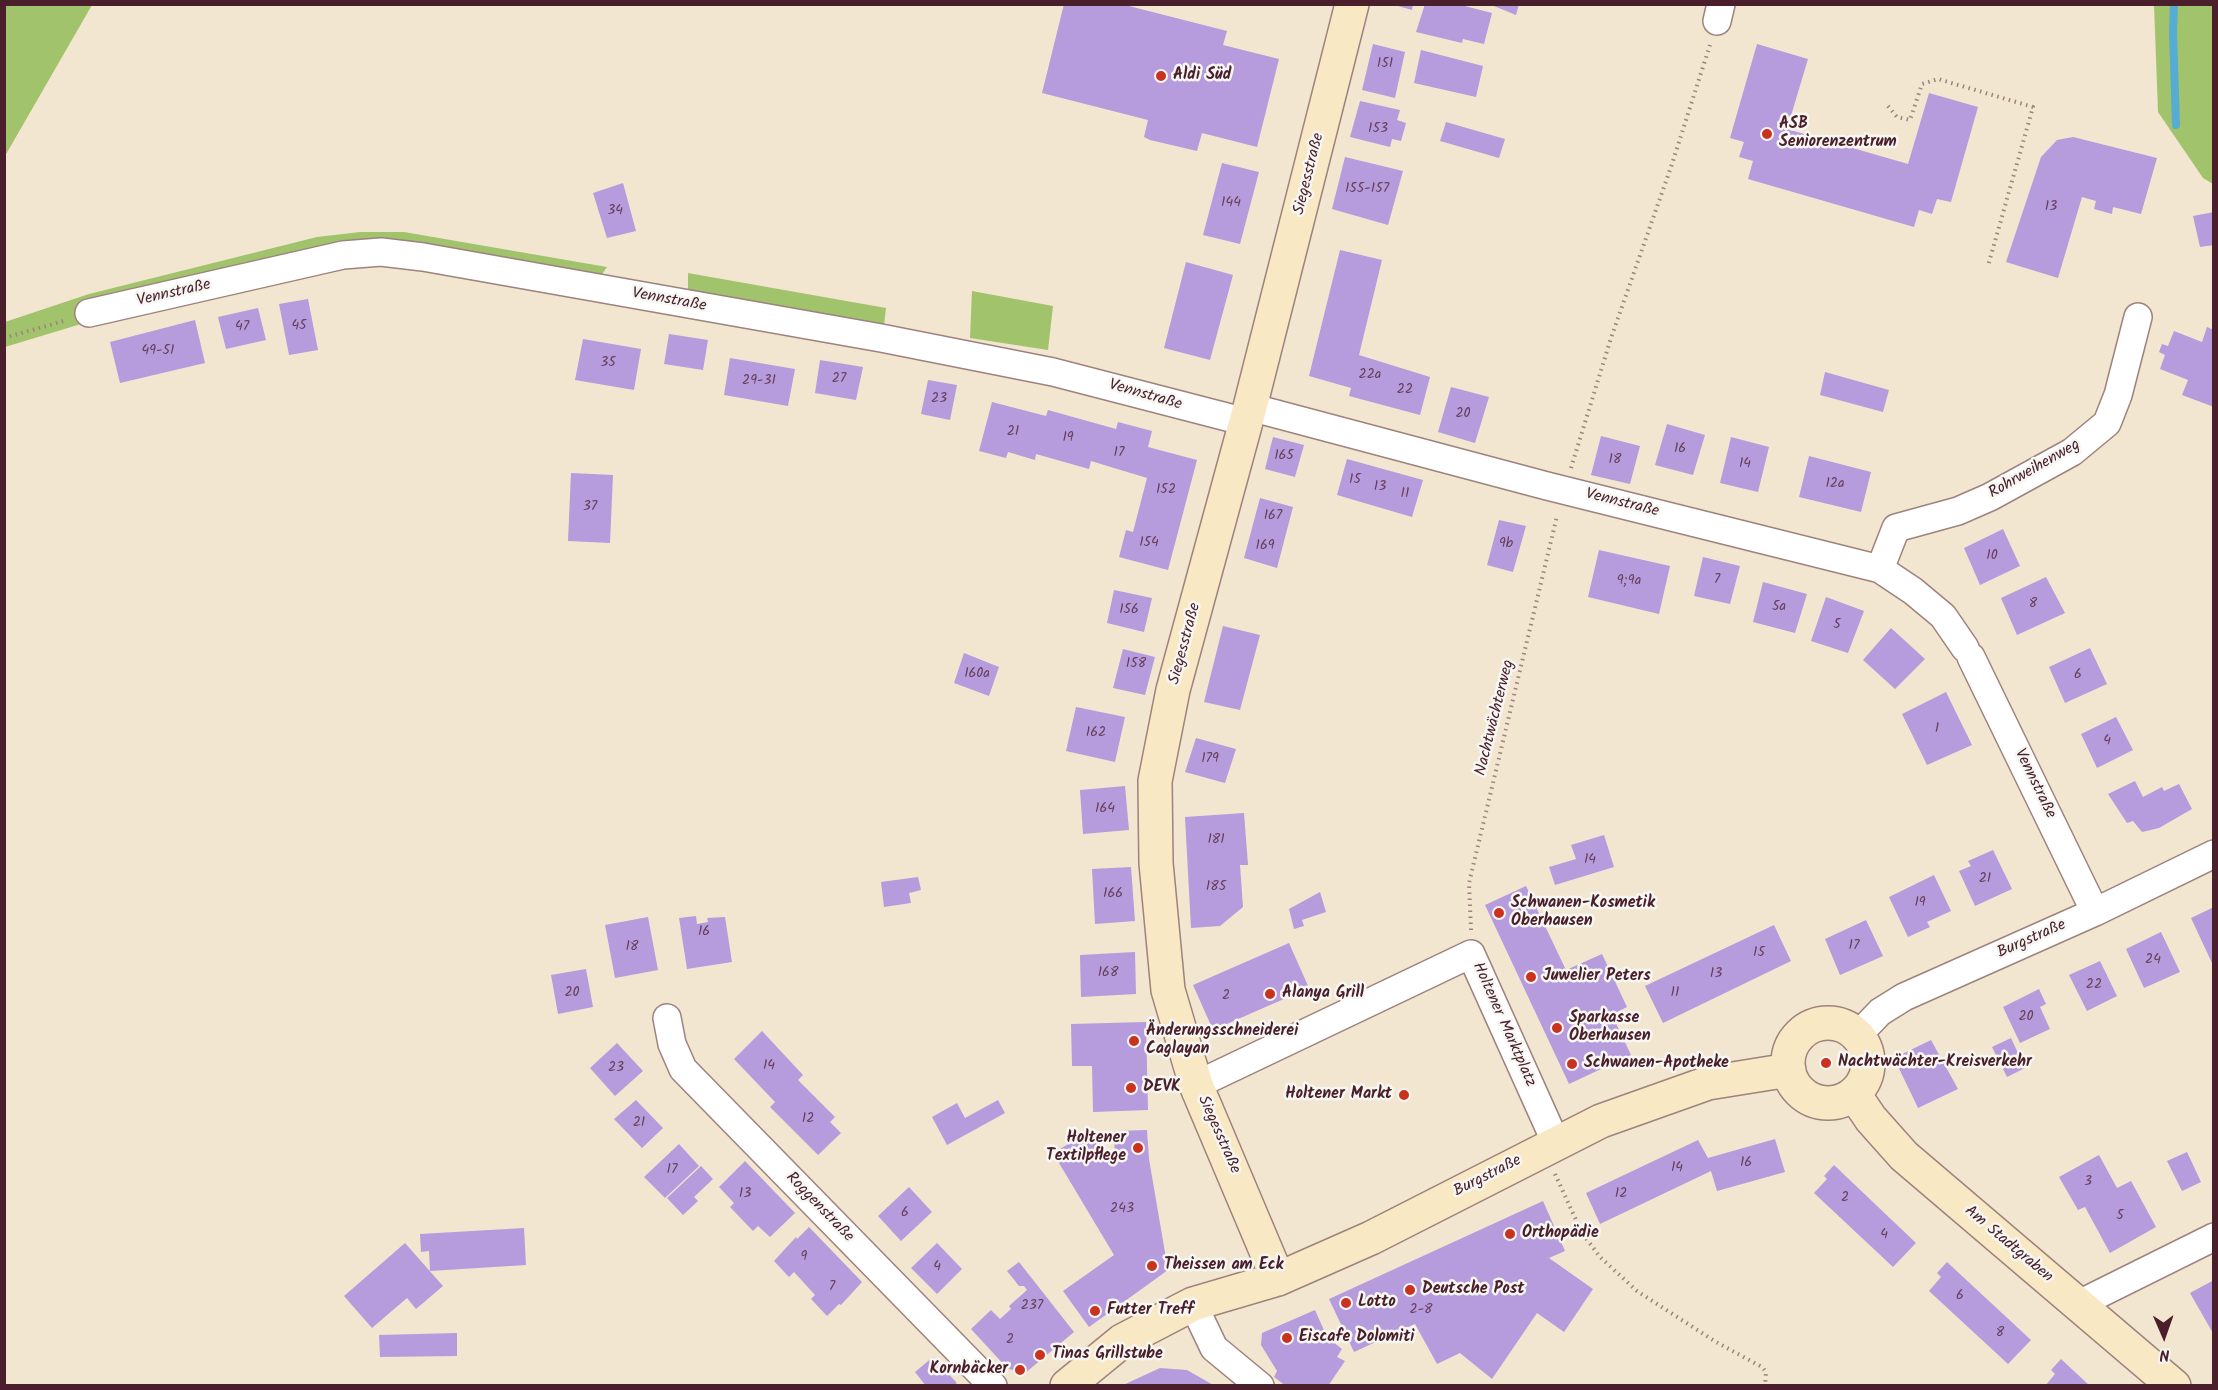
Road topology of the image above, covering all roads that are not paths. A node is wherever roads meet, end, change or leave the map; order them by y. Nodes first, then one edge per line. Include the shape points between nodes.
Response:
1 (1352, 4) edge
2 (89, 313) road end
3 (2138, 318) dead end
4 (1248, 415) junction
5 (1880, 569) junction
6 (2214, 854) edge
7 (2095, 912) junction
8 (666, 1018) dead end
9 (1858, 1035) junction
10 (1789, 1070) junction
11 (1196, 1085) junction
12 (1854, 1094) junction
13 (1549, 1146) junction
14 (2214, 1237) edge
15 (1278, 1279) junction
16 (1193, 1304) junction
17 (2079, 1304) junction
18 (993, 1386) edge
19 (1067, 1386) edge
20 (1260, 1386) edge
21 (2174, 1386) edge

1 - 4 main road, Siegesstraße
2 - 4 street, Vennstraße via 343,255 381,252 1030,367 1136,392 1177,406
3 - 5 street, Rohrweihenweg via 2107,423 2072,452 1990,497 1958,511 1896,528
4 - 5 street, Vennstraße
4 - 11 main road, Siegesstraße via 1173,690 1155,781 1156,863 1168,990
5 - 7 street, Vennstraße via 1943,616 1968,652
6 - 7 street, Burgstraße
7 - 9 street, Burgstraße via 1904,997 1880,1012
8 - 18 street, Roggenstraße via 683,1069
9 - 10 main road via 1833,1023 1816,1024 1791,1046
9 - 12 main road via 1868,1054 1868,1069
10 - 12 main road via 1800,1091 1812,1100 1841,1101
10 - 13 main road, Burgstraße via 1708,1083 1601,1121
11 - 13 street, Holtener Marktplatz via 1471,954
11 - 15 main road, Siegesstraße
12 - 17 main road, Am Stadtgraben via 1904,1156
13 - 15 main road, Burgstraße via 1371,1238
14 - 17 street
15 - 16 main road, Burgstraße
16 - 19 main road, Burgstraße via 1122,1341
16 - 20 street via 1214,1348
17 - 21 main road, Am Stadtgraben

